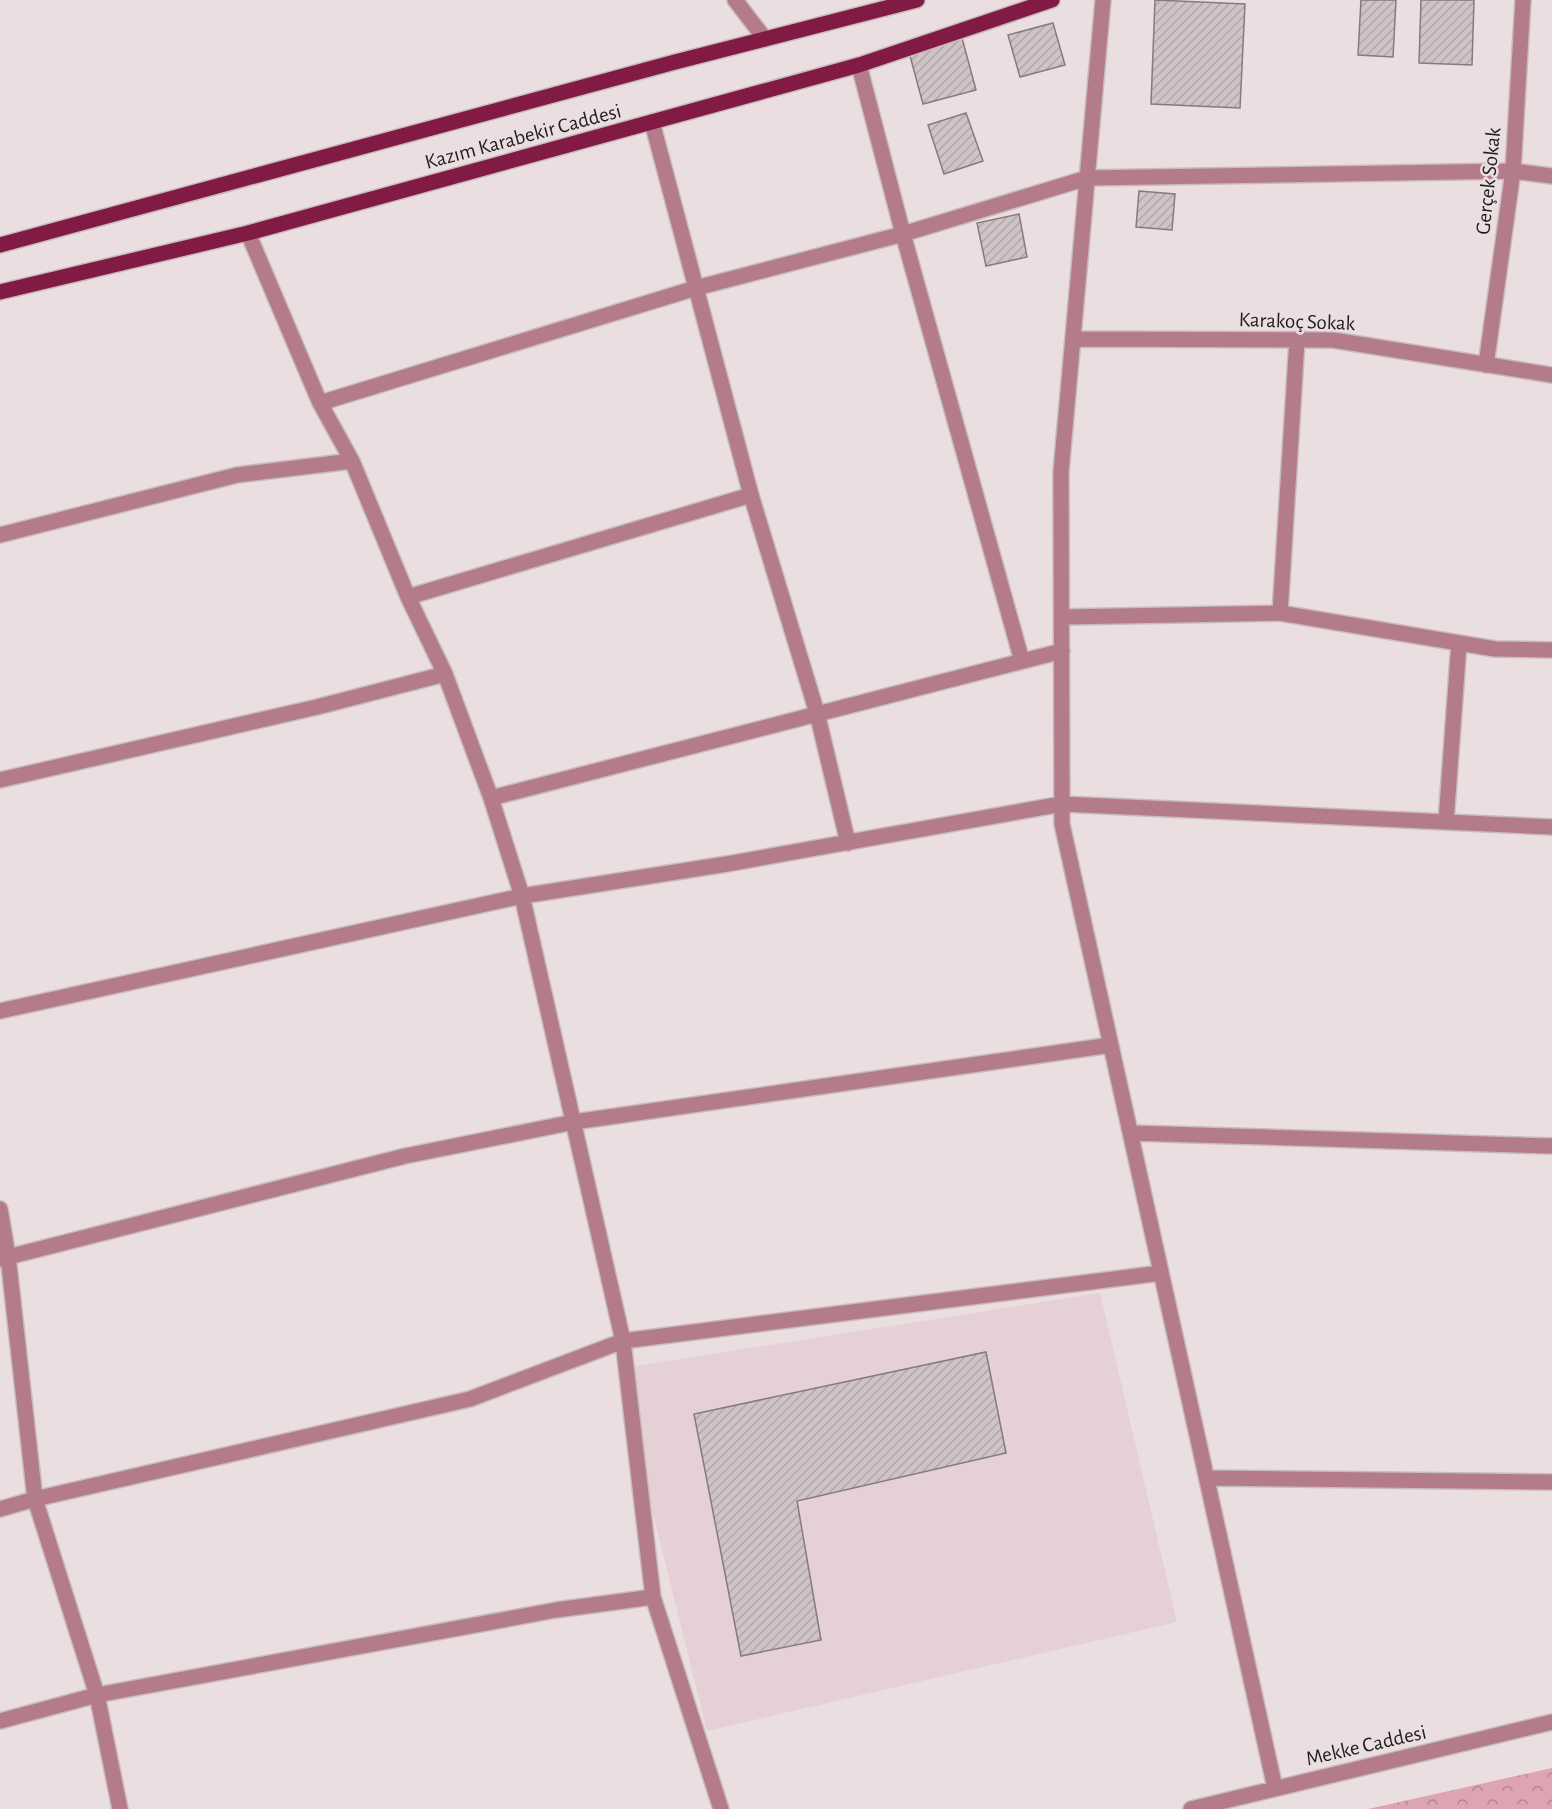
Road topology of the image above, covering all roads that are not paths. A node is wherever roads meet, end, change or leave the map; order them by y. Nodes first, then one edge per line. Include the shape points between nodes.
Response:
1 (735, 0) edge
2 (917, 0) edge
3 (1052, 0) edge
4 (1103, 0) edge
5 (1523, 0) edge
6 (765, 39) junction
7 (859, 65) junction
8 (652, 122) junction
9 (1513, 171) junction
10 (1552, 176) edge
11 (1087, 178) junction
12 (248, 233) junction
13 (903, 234) junction
14 (0, 245) edge
15 (696, 288) junction
16 (0, 292) edge
17 (1073, 339) junction
18 (1297, 340) junction
19 (1486, 365) junction
20 (1552, 375) edge
21 (320, 403) junction
22 (352, 460) junction
23 (752, 495) junction
24 (0, 535) edge
25 (408, 597) junction
26 (1280, 613) junction
27 (1062, 617) junction
28 (1459, 643) junction
29 (1552, 650) edge
30 (1062, 651) junction
31 (1022, 661) junction
32 (445, 674) junction
33 (817, 713) junction
34 (0, 780) edge
35 (491, 798) junction
36 (1062, 804) junction
37 (1446, 822) junction
38 (1552, 827) edge
39 (848, 843) junction
40 (522, 896) junction
41 (0, 1011) edge
42 (1111, 1045) junction
43 (574, 1122) junction
44 (1131, 1134) junction
45 (1552, 1146) edge
46 (0, 1209) edge
47 (4, 1258) edge
48 (1161, 1273) junction
49 (622, 1341) junction
50 (1207, 1478) junction
51 (1552, 1482) edge
52 (35, 1499) junction
53 (0, 1509) edge
54 (653, 1597) junction
55 (97, 1695) junction
56 (0, 1721) edge
57 (1552, 1722) edge
58 (1275, 1788) junction
59 (120, 1809) edge
60 (721, 1809) edge
61 (1191, 1809) edge

1 - 6 street
2 - 6 main road, Kazım Karabekir Caddesi
3 - 7 main road, Kazım Karabekir Caddesi
4 - 11 street
5 - 9 street, Gerçek Sokak
6 - 14 main road, Kazım Karabekir Caddesi
7 - 8 main road, Kazım Karabekir Caddesi
7 - 13 street
8 - 12 main road, Kazım Karabekir Caddesi
8 - 15 street
9 - 10 street
9 - 11 street
9 - 19 street, Gerçek Sokak
11 - 13 street
11 - 17 street
12 - 16 main road, Kazım Karabekir Caddesi
12 - 21 street
13 - 15 street
13 - 31 street
15 - 21 street
15 - 23 street
17 - 18 street, Karakoç Sokak
17 - 27 street via 1061,472
18 - 19 street, Karakoç Sokak via 1333,340
18 - 26 street
19 - 20 street, Karakoç Sokak
21 - 22 street
22 - 24 street via 237,475
22 - 25 street
23 - 25 street
23 - 33 street
25 - 32 street
26 - 27 street
26 - 28 street
27 - 30 street
28 - 29 street via 1495,649
28 - 37 street
30 - 31 street
30 - 36 street
31 - 33 street
32 - 34 street
32 - 35 street
33 - 35 street
33 - 39 street
35 - 40 street
36 - 37 street
36 - 39 street
36 - 42 street via 1062,824
37 - 38 street
39 - 40 street
40 - 41 street
40 - 43 street
42 - 43 street
42 - 44 street
43 - 47 street via 405,1156
43 - 49 street
44 - 45 street
44 - 48 street
46 - 47 street
47 - 52 street
48 - 49 street
48 - 50 street
49 - 52 street via 470,1399
49 - 54 street
50 - 51 street
50 - 58 street
52 - 53 street
52 - 55 street
54 - 55 street via 556,1610
54 - 60 street
55 - 56 street
55 - 59 street
57 - 58 street, Mekke Caddesi
58 - 61 street, Mekke Caddesi

